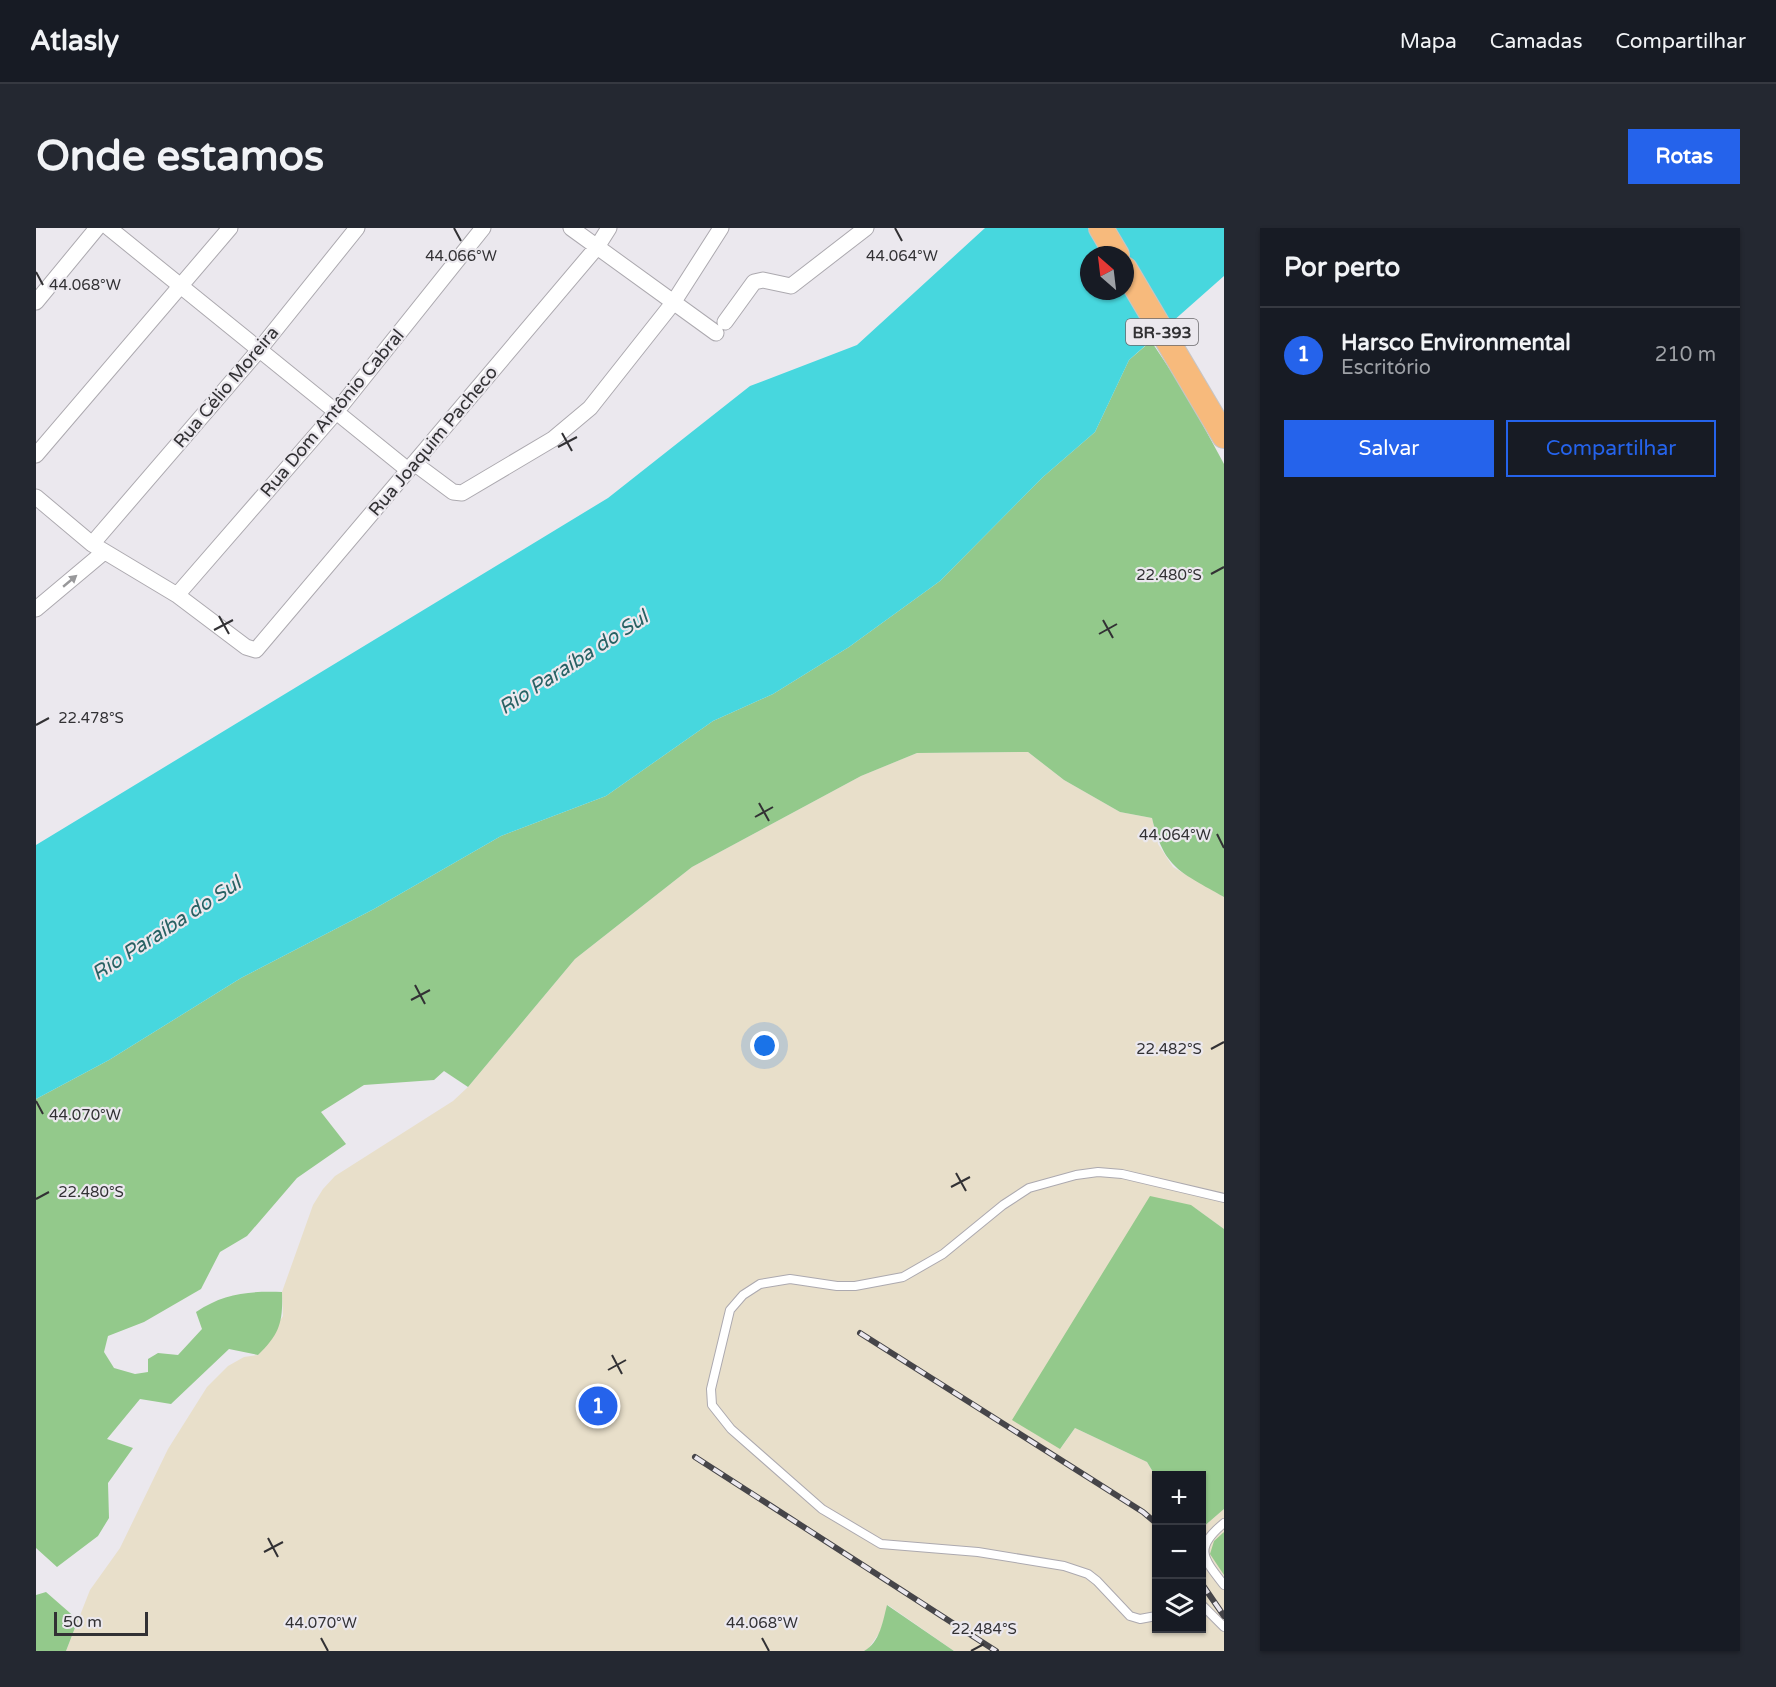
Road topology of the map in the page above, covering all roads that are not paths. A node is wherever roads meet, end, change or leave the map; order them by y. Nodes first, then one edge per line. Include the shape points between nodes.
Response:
1 (97, 228) edge
2 (109, 228) edge
3 (230, 228) edge
4 (357, 228) edge
5 (483, 228) edge
6 (571, 228) edge
7 (609, 228) edge
8 (721, 228) edge
9 (866, 228) edge
10 (1101, 228) edge
11 (1112, 246) edge
12 (597, 247) junction
13 (1134, 284) edge
14 (183, 285) junction
15 (36, 302) edge
16 (673, 303) junction
17 (259, 350) junction
18 (336, 412) junction
19 (1224, 436) edge
20 (36, 455) edge
21 (411, 467) junction
22 (36, 497) edge
23 (98, 548) junction
24 (177, 595) junction
25 (36, 609) edge
26 (1224, 1198) edge
27 (1224, 1523) edge
28 (1224, 1585) edge
29 (1206, 1609) edge
30 (1152, 1617) edge
31 (1224, 1627) edge

1 - 15 street
2 - 14 street
3 - 14 street
4 - 17 street, Rua Célio Moreira
5 - 18 street, Rua Dom Antônio Cabral
6 - 12 street
7 - 12 street, Rua Joaquim Pacheco
8 - 16 street
9 - 16 street via 791,286 754,282 721,327
10 - 11 highway
12 - 16 street
12 - 21 street, Rua Joaquim Pacheco
13 - 19 highway, BR-393
14 - 17 street
14 - 20 street
16 - 21 street via 590,408 553,439 462,494
17 - 18 street
17 - 23 street, Rua Célio Moreira
18 - 21 street
18 - 24 street, Rua Dom Antônio Cabral
21 - 24 street, Rua Joaquim Pacheco via 259,648 253,650
22 - 23 street
23 - 24 street
25 -> 23 street, Rua Célio Moreira
26 - 30 lane via 1116,1173 1076,1174 1029,1188 929,1264 896,1279 855,1286 790,1279 760,1284 730,1310 711,1389 712,1405 731,1429 822,1509 881,1544 1058,1564 1088,1574 1130,1616
27 - 28 lane via 1203,1545 1207,1562
29 - 31 lane

